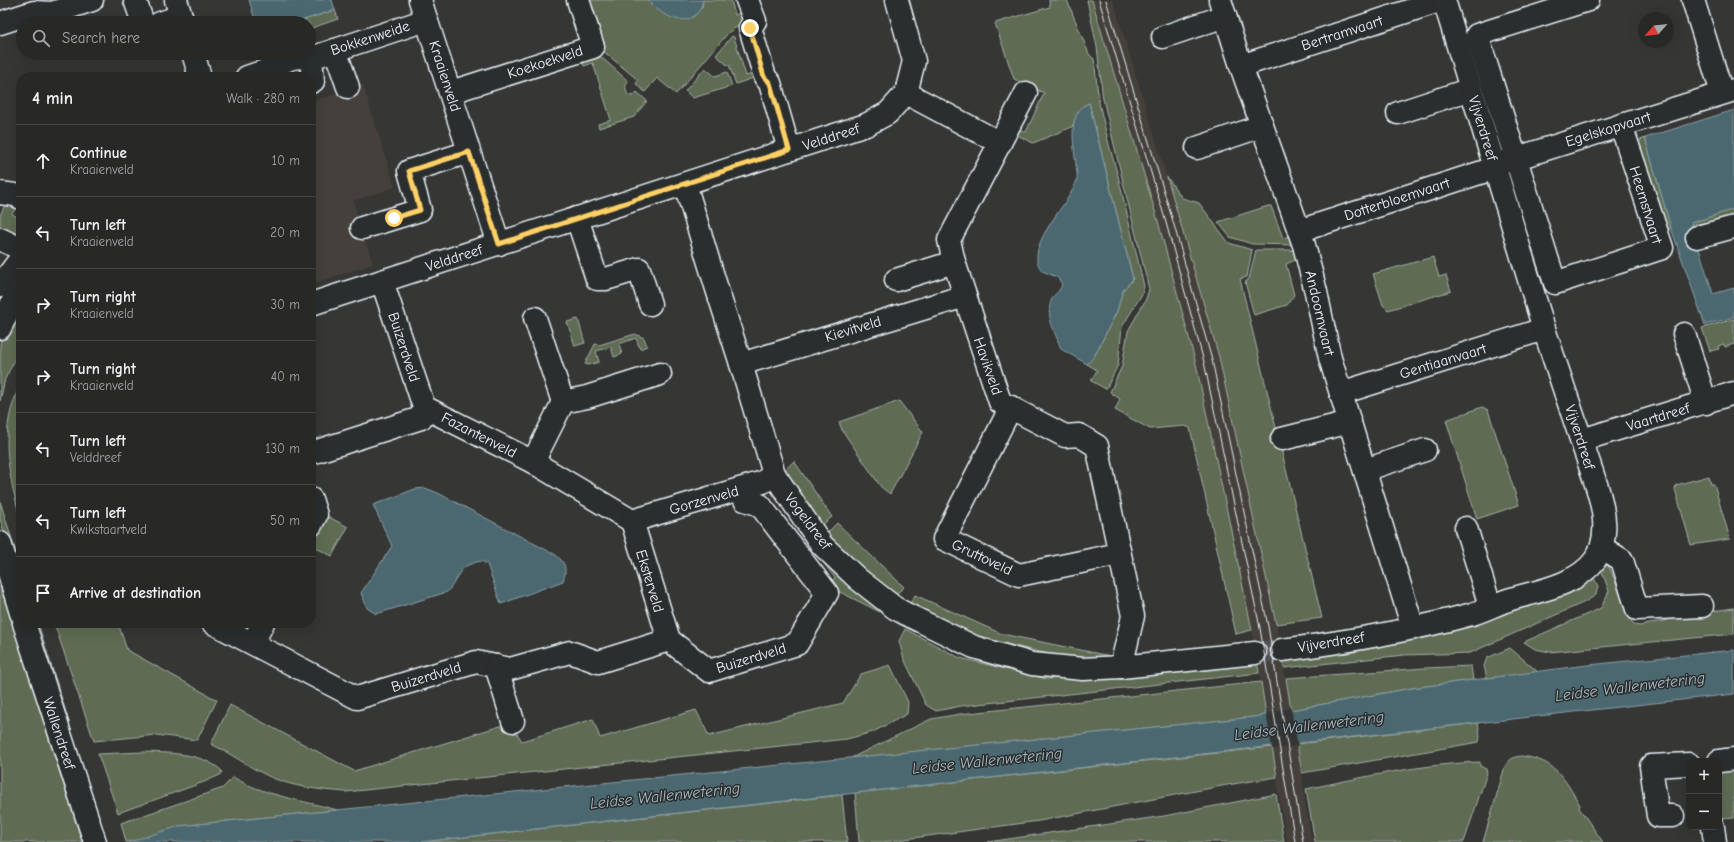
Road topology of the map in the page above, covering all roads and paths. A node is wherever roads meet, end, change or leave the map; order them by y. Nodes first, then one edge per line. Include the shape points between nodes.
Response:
1 (92, 0) edge
2 (135, 0) edge
3 (578, 0) edge
4 (747, 0) edge
5 (897, 0) edge
6 (1443, 0) edge
7 (1588, 0) edge
8 (1693, 0) edge
9 (39, 6) edge
10 (1223, 8) edge
11 (423, 10) edge
12 (141, 16) edge
13 (0, 22) edge
14 (1163, 37) dead end
15 (335, 50) junction
16 (316, 56) edge
17 (195, 60) edge
18 (287, 60) edge
19 (311, 60) edge
20 (1241, 66) junction
21 (199, 72) edge
22 (275, 72) edge
23 (312, 72) edge
24 (348, 87) dead end
25 (1471, 89) junction
26 (1728, 91) edge
27 (451, 92) junction
28 (906, 93) junction
29 (1026, 93) dead end
30 (1398, 113) dead end
31 (1620, 125) junction
32 (1262, 126) junction
33 (1000, 143) junction
34 (1197, 148) dead end
35 (789, 150) junction
36 (469, 152) junction
37 (1515, 159) junction
38 (1495, 166) junction
39 (685, 184) junction
40 (0, 193) edge
41 (16, 196) edge
42 (577, 218) junction
43 (1734, 227) edge
44 (362, 228) dead end
45 (1299, 232) junction
46 (1698, 237) dead end
47 (0, 238) edge
48 (499, 244) junction
49 (16, 262) edge
50 (954, 262) junction
51 (16, 264) edge
52 (16, 267) edge
53 (896, 280) dead end
54 (382, 281) junction
55 (0, 286) edge
56 (965, 296) junction
57 (316, 302) edge
58 (650, 304) dead end
59 (535, 318) dead end
60 (0, 328) edge
61 (1544, 329) junction
62 (1684, 334) dead end
63 (741, 364) junction
64 (660, 374) dead end
65 (1341, 393) junction
66 (1734, 393) edge
67 (564, 402) junction
68 (1706, 402) junction
69 (424, 407) junction
70 (1011, 407) junction
71 (1350, 422) junction
72 (1282, 439) dead end
73 (1582, 440) junction
74 (1425, 450) dead end
75 (316, 451) edge
76 (533, 462) junction
77 (1365, 470) junction
78 (774, 474) junction
79 (742, 489) junction
80 (632, 520) junction
81 (1466, 528) dead end
82 (1601, 547) junction
83 (1, 548) edge
84 (1119, 554) junction
85 (16, 597) edge
86 (1490, 606) junction
87 (1702, 606) dead end
88 (26, 628) edge
89 (223, 628) edge
90 (260, 628) edge
91 (1413, 628) junction
92 (669, 640) junction
93 (253, 643) junction
94 (1282, 650) tunnel mouth
95 (1255, 654) tunnel mouth
96 (496, 666) junction
97 (1121, 667) junction
98 (513, 721) dead end
99 (1734, 759) edge
100 (1722, 761) edge
101 (1686, 764) edge
102 (1673, 816) dead end
103 (1713, 830) edge
104 (95, 842) edge
105 (1715, 842) edge

1 - 9 street via 52,13
2 - 12 street
3 - 27 street, Koekoekveld via 593,47
4 - 35 street via 755,21 750,28 764,77 770,83
5 - 28 street, Velddreef via 914,62
6 - 20 street, Bertramvaart
6 - 25 street, Vijverdreef
7 - 37 street via 1477,35
8 - 26 street
9 - 13 street
10 - 14 street
10 - 20 street, Andoornvaart
11 - 15 street, Bokkenweide
11 - 27 street, Kraaienveld
15 - 16 street, Bokkenweide
15 - 24 street
17 - 21 street
18 - 22 street, Bokkenweide via 282,62
19 - 23 street
20 - 32 street, Andoornvaart
25 - 30 street
25 - 38 street, Vijverdreef
26 - 31 street, Egelskopvaart
27 - 36 street, Kraaienveld
28 - 33 street
28 - 35 street, Velddreef via 888,114 866,126
29 - 33 street, Havikveld
31 - 37 street, Egelskopvaart
31 - 37 street, Heemstvaart via 1662,248 1602,268 1555,283
32 - 34 street
32 - 45 street, Andoornvaart
33 - 50 street, Havikveld via 949,240
35 - 39 street, Velddreef
36 - 44 street via 409,171 420,210
36 - 48 street, Kraaienveld
37 - 38 street, Egelskopvaart
38 - 45 street, Dotterbloemvaart
38 - 61 street, Vijverdreef
39 - 42 street, Velddreef
39 - 63 street, Vogeldreef
40 - 41 street
42 - 48 street, Velddreef
42 - 58 street via 597,279 606,279 639,269
43 - 46 street
45 - 65 street, Andoornvaart
47 - 49 street
48 - 54 street, Velddreef
50 - 53 street
50 - 56 street, Havikveld
51 - 55 street
52 - 60 street
54 - 57 street, Velddreef
54 - 69 street, Buizerdveld
56 - 63 street, Kievitveld
56 - 70 street, Havikveld via 1000,402
59 - 67 street
61 - 65 street, Gentiaanvaart
61 - 73 street, Vijverdreef
62 - 68 street
63 - 78 street, Vogeldreef
64 - 67 street
65 - 71 street, Andoornvaart
66 - 68 street, Vaartdreef
67 - 76 street, Fazantenveld
68 - 73 street, Vaartdreef
69 - 75 street via 421,418
69 - 76 street, Fazantenveld
70 - 84 street, Havikveld via 1065,436 1079,435 1097,446
70 - 84 street, Gruttoveld via 944,539 1019,575
71 - 72 street
71 - 77 street, Andoornvaart
73 - 82 street, Vijverdreef via 1603,509
74 - 77 street
76 - 80 street, Fazantenveld
77 - 91 street, Andoornvaart
78 - 79 street, Gorzenveld via 763,482
78 - 97 street, Vogeldreef via 822,545 900,611 974,647 1032,664 1083,669
79 - 80 street, Gorzenveld
79 - 92 street, Buizerdveld via 745,500 760,505 827,593 797,644 723,667 709,671
80 - 92 street, Eksterveld
81 - 86 street
82 - 86 street, Vijverdreef via 1594,560 1580,574 1563,583
82 - 87 street via 1622,560 1637,609
83 - 85 street
84 - 97 street, Havikveld via 1133,616
86 - 91 street, Vijverdreef via 1474,613
88 - 104 street, Wallendreef
89 - 93 street, Buizerdveld
90 - 93 street
91 - 94 street, Vijverdreef
92 - 96 street, Buizerdveld via 598,662 570,652 510,669
93 - 96 street, Buizerdveld via 357,698 476,662
95 - 97 street
96 - 98 street
99 - 100 street
101 - 102 street via 1651,766 1658,816
103 - 105 street

